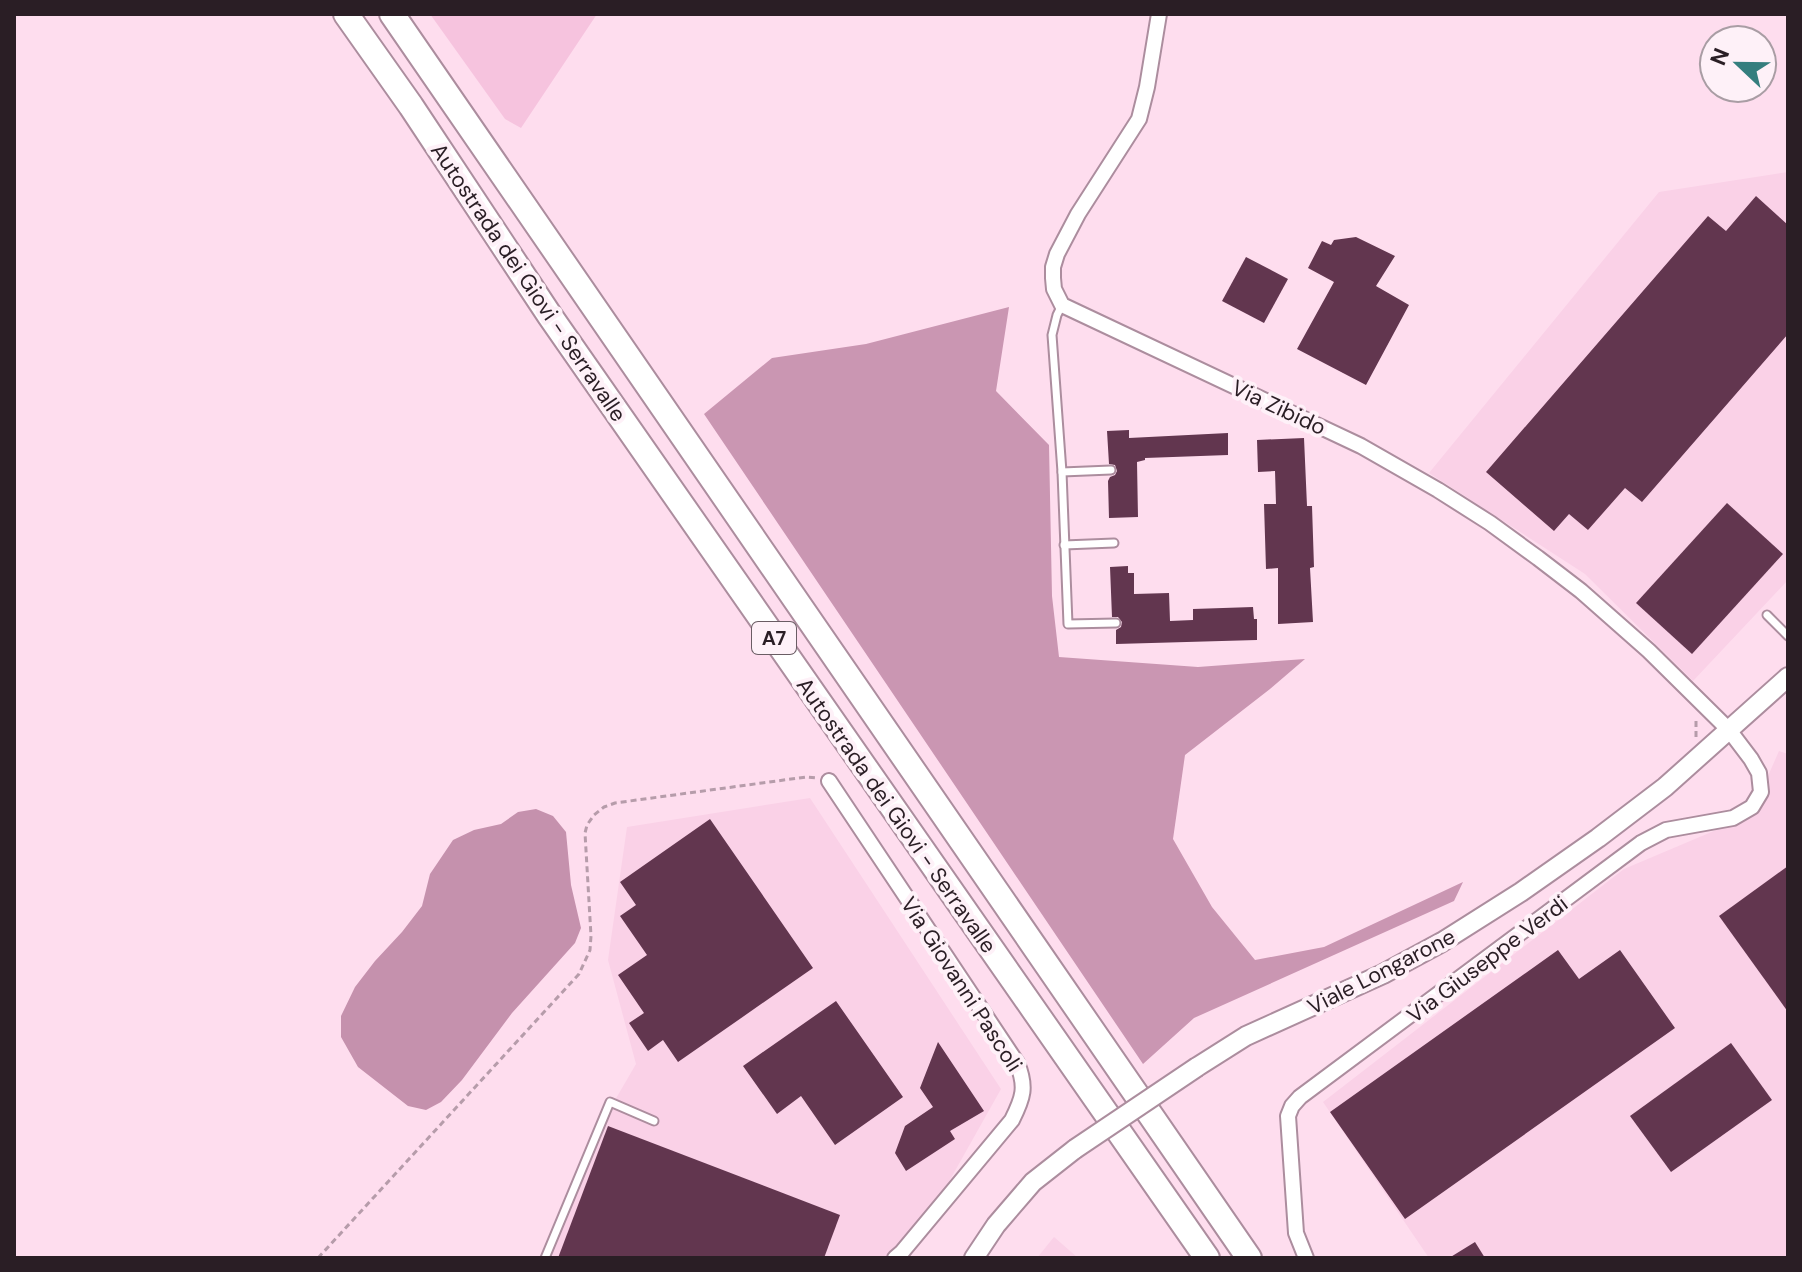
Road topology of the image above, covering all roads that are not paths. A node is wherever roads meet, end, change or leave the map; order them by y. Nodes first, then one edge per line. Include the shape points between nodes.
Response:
1 (346, 14) edge
2 (392, 14) edge
3 (1159, 14) edge
4 (1062, 305) junction
5 (1111, 470) dead end
6 (1062, 472) junction
7 (1114, 543) dead end
8 (1064, 545) junction
9 (1767, 615) dead end
10 (1116, 623) dead end
11 (1788, 636) edge
12 (1788, 677) edge
13 (1729, 730) junction
14 (829, 781) road end
15 (654, 1121) dead end
16 (545, 1258) edge
17 (895, 1258) edge
18 (974, 1258) edge
19 (1207, 1258) edge
20 (1249, 1258) edge
21 (1306, 1258) edge

1 - 19 highway, Autostrada dei Giovi - Serravalle / A7 via 550,316
2 - 20 highway, Autostrada dei Giovi - Serravalle / A7
3 - 4 street via 1139,119 1057,254 1054,289
4 - 6 lane via 1052,335
4 - 13 street, Via Zibido via 1361,446 1490,523 1581,591
5 - 6 lane
6 - 8 lane
7 - 8 lane
8 - 10 lane via 1068,624
9 - 11 lane
12 - 13 main road, Viale Longarone
13 - 18 main road, Viale Longarone, bridge via 1665,787 1521,892 1383,974 1246,1036 1075,1149 1033,1182
13 - 21 street, Via Giuseppe Verdi via 1759,773 1761,792 1752,807 1733,818 1666,830 1641,843 1292,1106 1288,1116 1296,1233
14 - 17 street, Via Giovanni Pascoli via 1017,1063 1024,1083 1012,1120
15 - 16 lane via 610,1102

